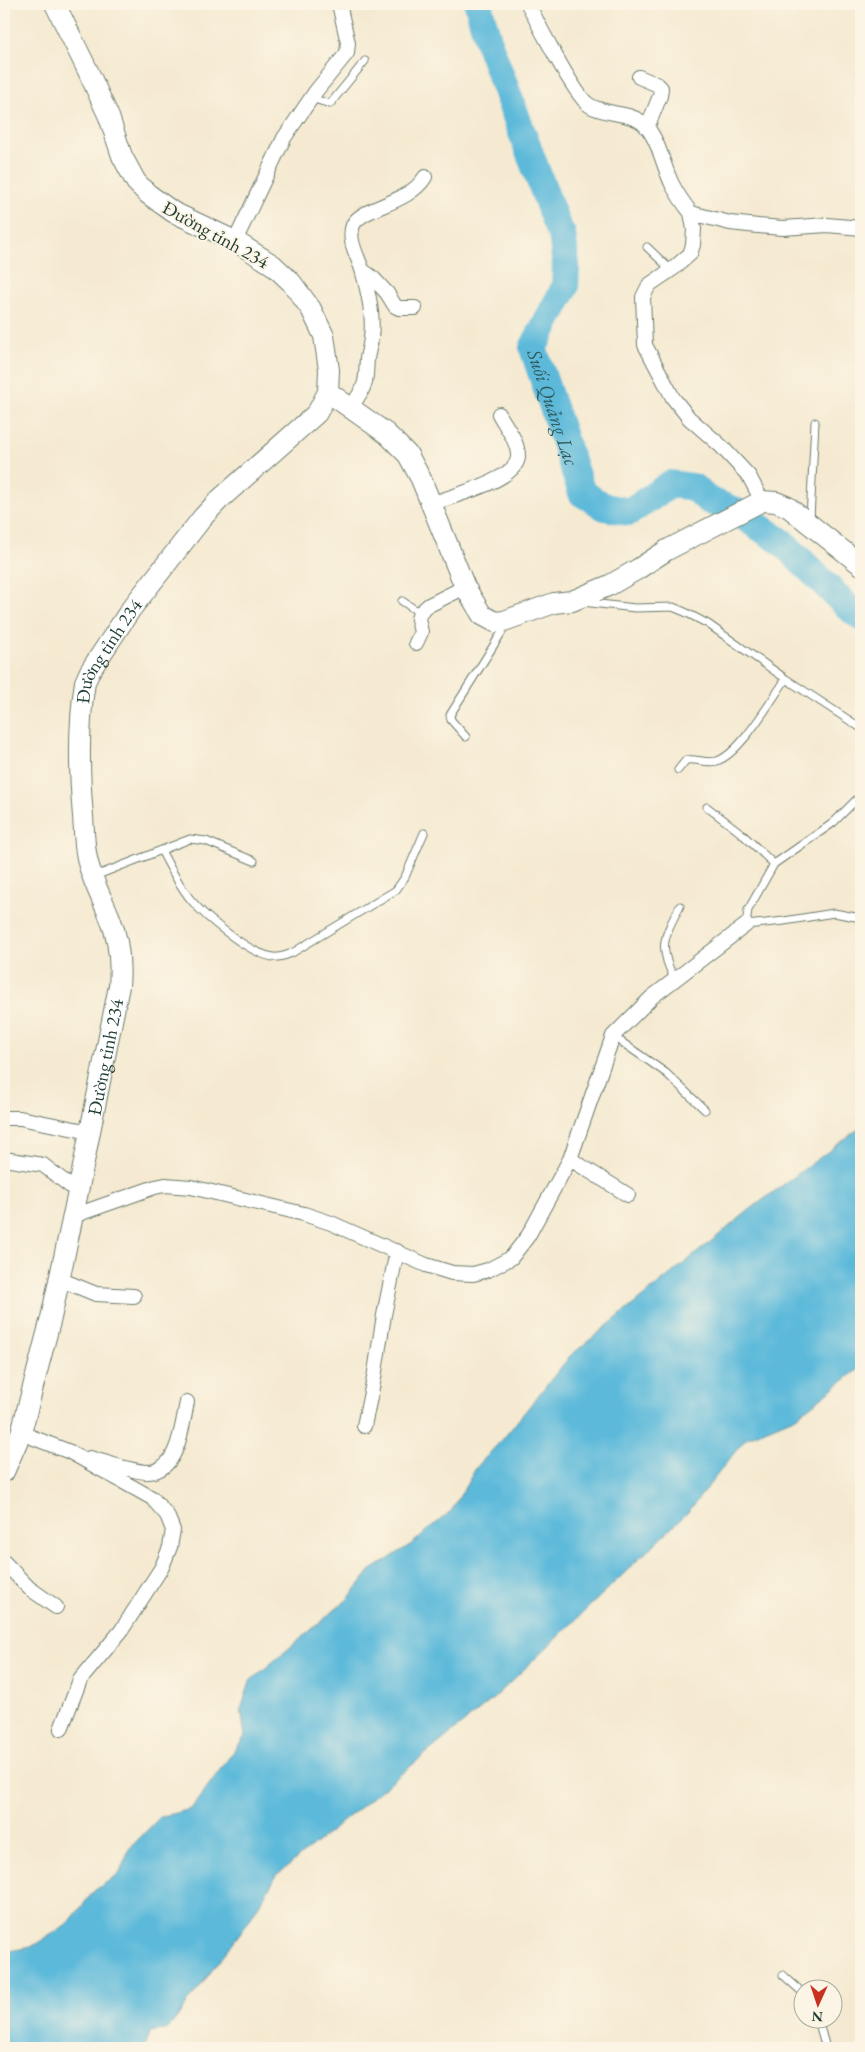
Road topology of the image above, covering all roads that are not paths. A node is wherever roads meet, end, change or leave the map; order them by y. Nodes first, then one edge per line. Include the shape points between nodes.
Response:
1 (55, 4) edge
2 (339, 4) edge
3 (528, 4) edge
4 (365, 61) dead end
5 (639, 77) dead end
6 (311, 97) junction
7 (647, 128) junction
8 (425, 177) dead end
9 (691, 213) junction
10 (861, 228) edge
11 (235, 241) junction
12 (647, 246) dead end
13 (362, 270) junction
14 (672, 270) junction
15 (415, 308) dead end
16 (328, 392) junction
17 (350, 408) junction
18 (498, 414) dead end
19 (815, 422) dead end
20 (758, 502) junction
21 (430, 504) junction
22 (810, 524) junction
23 (861, 565) edge
24 (465, 588) junction
25 (402, 601) dead end
26 (572, 601) junction
27 (420, 613) junction
28 (504, 621) junction
29 (416, 643) dead end
30 (786, 679) junction
31 (861, 728) edge
32 (466, 737) dead end
33 (678, 770) dead end
34 (861, 795) edge
35 (707, 807) dead end
36 (424, 833) dead end
37 (161, 850) junction
38 (254, 861) dead end
39 (774, 864) junction
40 (92, 877) junction
41 (680, 906) dead end
42 (861, 918) edge
43 (746, 925) junction
44 (675, 981) junction
45 (613, 1036) junction
46 (705, 1110) dead end
47 (4, 1118) edge
48 (90, 1132) junction
49 (4, 1159) edge
50 (570, 1159) junction
51 (78, 1192) junction
52 (628, 1195) dead end
53 (73, 1216) junction
54 (397, 1251) junction
55 (59, 1279) junction
56 (134, 1296) dead end
57 (187, 1402) dead end
58 (364, 1426) dead end
59 (21, 1433) junction
60 (70, 1452) junction
61 (4, 1472) edge
62 (4, 1562) edge
63 (56, 1607) dead end
64 (61, 1729) dead end
65 (784, 1975) dead end
66 (792, 1983) edge
67 (821, 2030) edge
68 (826, 2048) edge

1 - 11 main road, Đường tỉnh 234 via 136,182 173,212
2 - 6 street via 348,43 347,53
3 - 7 street via 587,104 602,111 634,116
4 - 6 lane via 330,104
5 - 7 street via 660,88
6 - 11 street via 284,138
7 - 9 street via 672,186
8 - 13 street via 408,195 355,222 352,239
9 - 10 street via 730,223 766,227 827,225
9 - 14 street via 694,229 690,254
11 - 16 main road, Đường tỉnh 234 via 282,272 311,309 327,345
12 - 14 lane
13 - 15 street via 387,293 395,306
13 - 17 street via 371,310 372,336 363,388
14 - 20 street via 649,285 642,297 645,345 673,398 749,476
16 - 17 main road
16 - 40 main road, Đường tỉnh 234 via 312,418 203,517 131,608 90,671 83,694 79,756 84,830
17 - 21 main road via 399,444 414,466
18 - 21 street via 515,442 519,457 514,469 501,478
19 - 22 lane
20 - 22 main road via 776,502 788,507
20 - 26 main road via 667,550 610,585
21 - 24 main road
22 - 23 main road
24 - 27 street via 429,605
24 - 28 main road via 482,615 495,622
25 - 27 lane
26 - 28 main road via 538,608
26 - 30 lane via 635,608 673,608 708,624
27 - 29 street via 421,632
28 - 32 lane via 502,632 450,715
30 - 31 lane
30 - 33 lane via 741,743 729,754 716,761 686,760
34 - 39 lane via 834,823
35 - 39 lane
36 - 37 lane via 396,890 292,953 280,957 261,953 218,927 192,901
37 - 38 lane via 190,839 199,840
37 - 40 lane
39 - 43 lane via 748,910
40 - 48 main road, Đường tỉnh 234 via 113,926 120,971 114,1020
41 - 44 lane via 663,943 665,962
42 - 43 lane via 834,913
43 - 44 street
44 - 45 street via 652,997
45 - 46 lane via 666,1074
45 - 50 street
47 - 48 street via 20,1118
48 - 51 main road, Đường tỉnh 234
49 - 51 street via 43,1165
50 - 52 street
50 - 54 street via 528,1236 511,1258 488,1270 472,1274 452,1273
51 - 53 main road, Đường tỉnh 234
53 - 54 street via 155,1187 191,1187 304,1214
53 - 55 main road, Đường tỉnh 234
54 - 58 street
55 - 56 street via 96,1294
55 - 59 main road, Đường tỉnh 234
57 - 60 street via 177,1447 157,1470 142,1471
59 - 60 street
59 - 61 main road, Đường tỉnh 234
60 - 64 street via 152,1498 167,1515 173,1530 162,1567 122,1631 80,1680
62 - 63 street via 29,1588
65 - 66 lane
67 - 68 lane

